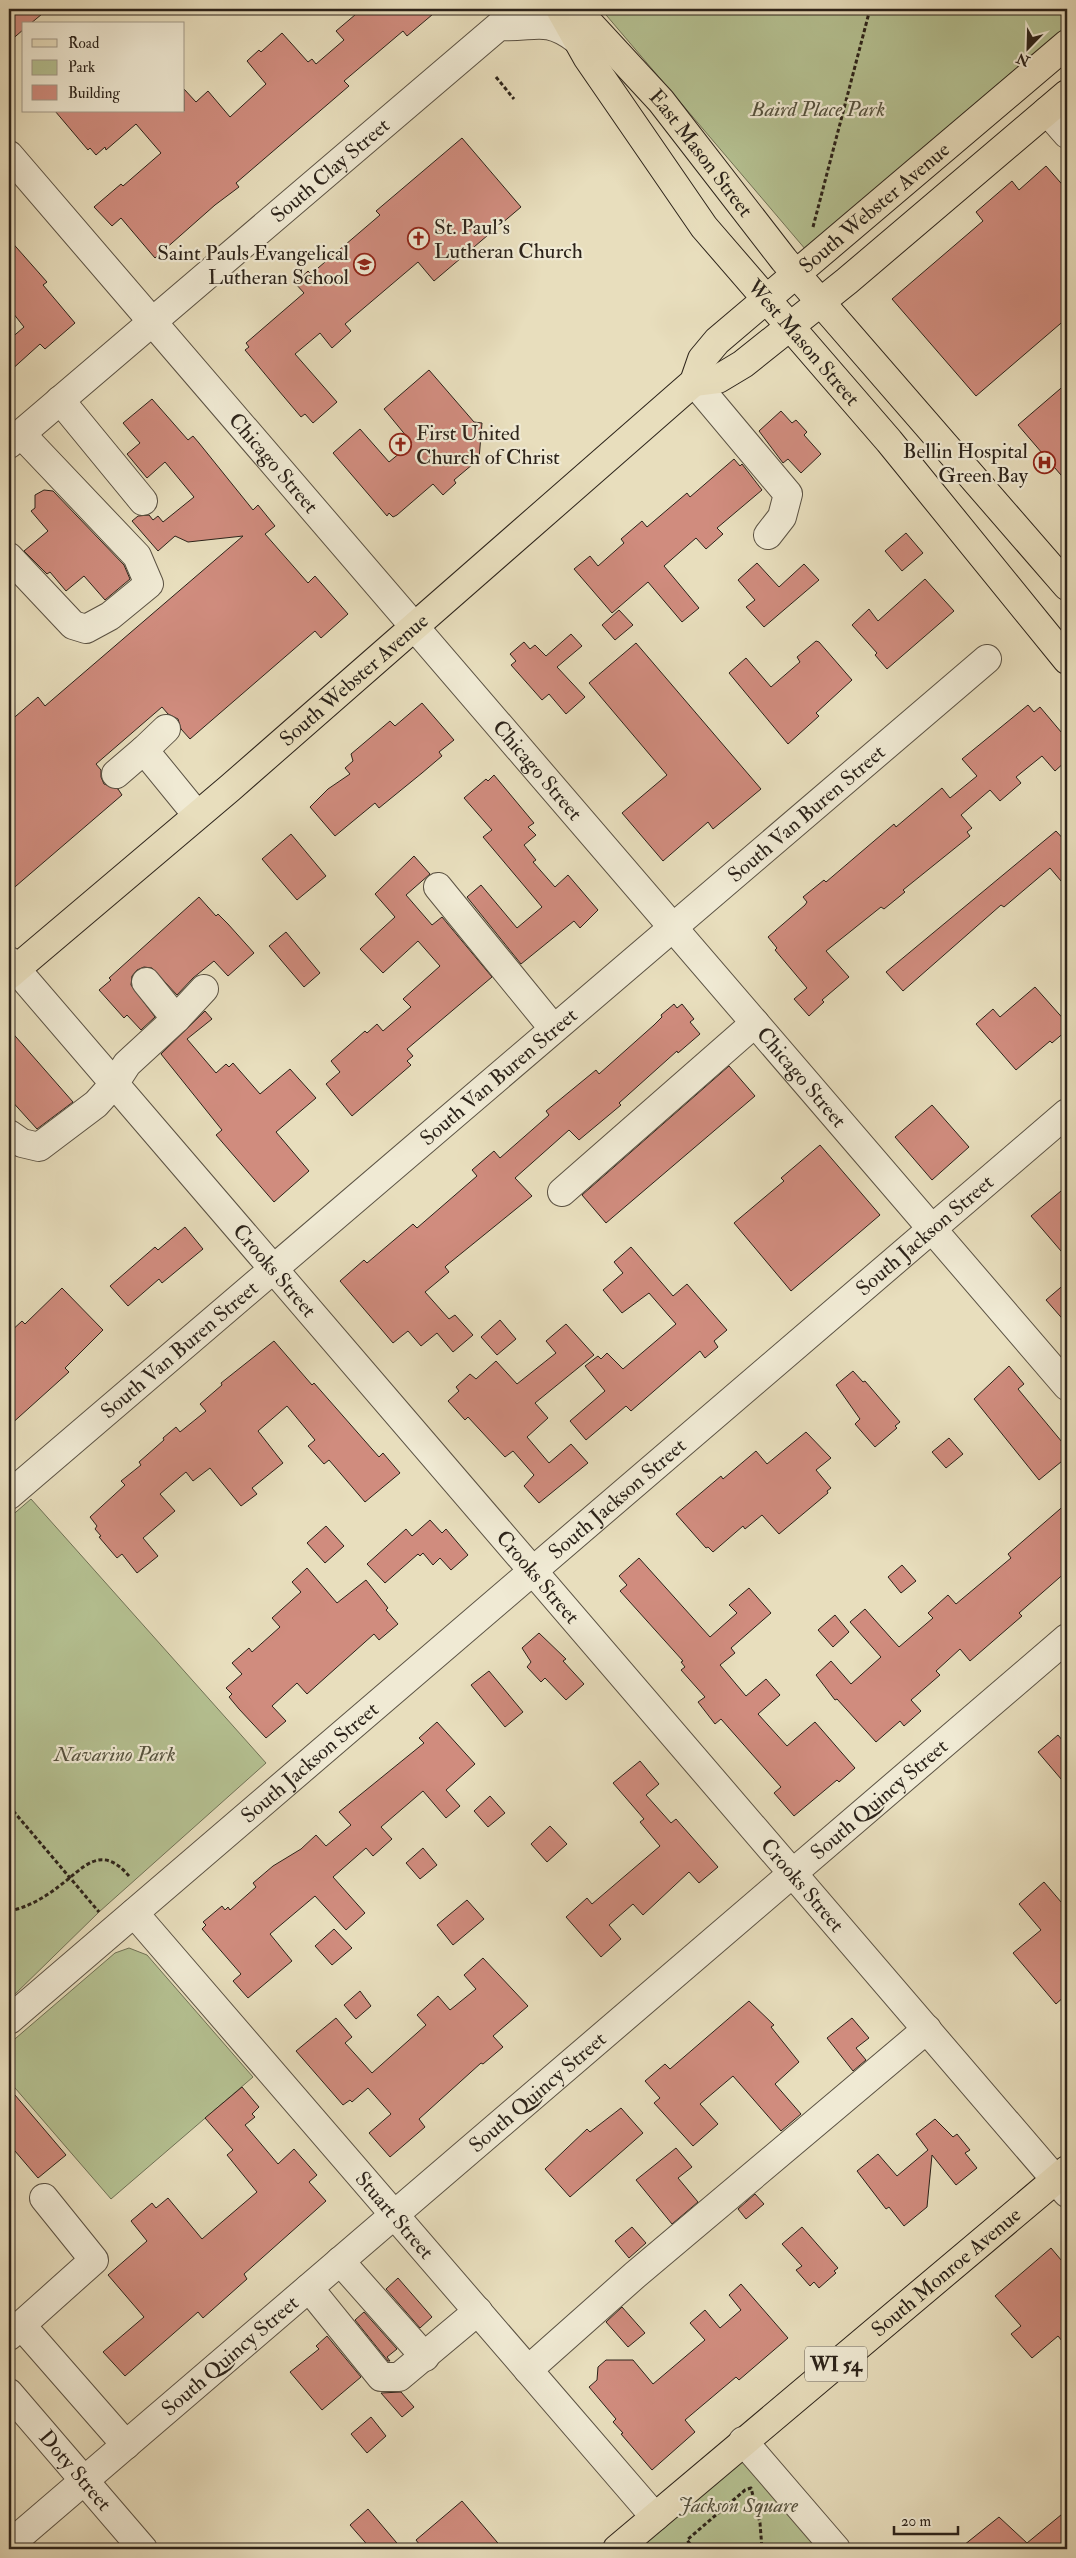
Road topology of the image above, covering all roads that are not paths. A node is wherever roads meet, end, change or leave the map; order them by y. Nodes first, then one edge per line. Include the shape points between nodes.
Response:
1 (560, 9) edge
2 (576, 9) edge
3 (576, 39) junction
4 (1067, 44) edge
5 (1057, 102) edge
6 (1067, 134) edge
7 (9, 155) edge
8 (795, 273) junction
9 (765, 299) junction
10 (820, 303) junction
11 (152, 322) junction
12 (790, 327) junction
13 (694, 382) junction
14 (60, 400) junction
15 (15, 439) edge
16 (143, 501) dead end
17 (768, 535) dead end
18 (9, 557) edge
19 (1067, 586) edge
20 (414, 627) junction
21 (988, 659) dead end
22 (1067, 660) edge
23 (166, 729) dead end
24 (144, 750) junction
25 (116, 774) dead end
26 (198, 815) junction
27 (438, 887) dead end
28 (672, 927) junction
29 (11, 968) edge
30 (146, 982) dead end
31 (204, 989) dead end
32 (176, 1019) junction
33 (755, 1023) junction
34 (554, 1028) junction
35 (114, 1084) junction
36 (1067, 1114) edge
37 (9, 1134) edge
38 (562, 1192) dead end
39 (932, 1229) junction
40 (273, 1268) junction
41 (1067, 1386) edge
42 (9, 1495) edge
43 (533, 1570) junction
44 (1067, 1638) edge
45 (793, 1873) junction
46 (134, 1913) junction
47 (9, 2020) edge
48 (927, 2029) junction
49 (1063, 2181) edge
50 (44, 2198) dead end
51 (394, 2215) junction
52 (340, 2261) junction
53 (309, 2288) junction
54 (478, 2311) junction
55 (15, 2330) edge
56 (425, 2357) junction
57 (528, 2370) junction
58 (9, 2393) edge
59 (743, 2441) junction
60 (126, 2445) junction
61 (84, 2481) junction
62 (655, 2517) junction
63 (9, 2545) edge
64 (143, 2549) edge
65 (617, 2549) edge
66 (836, 2549) edge

1 - 3 main road, West Mason Street
2 - 8 main road, East Mason Street via 660,101
3 - 9 main road, West Mason Street via 697,217
3 - 11 street, South Clay Street via 549,24 498,26
4 - 8 main road, South Webster Avenue
5 - 6 street
5 - 10 main road, South Webster Avenue
7 - 11 street, Chicago Street
8 - 9 main road, South Webster Avenue
8 - 10 main road, East Mason Street
9 - 12 main road, West Mason Street
9 - 13 main road, South Webster Avenue via 705,353
10 - 12 main road, South Webster Avenue
10 - 19 main road, West Mason Street
11 - 14 street, South Clay Street
11 - 20 street, Chicago Street
12 - 13 main road, South Webster Avenue via 728,375 712,381
12 - 22 main road, West Mason Street via 889,441
13 - 17 street via 788,494 782,517
13 - 20 main road, South Webster Avenue
14 - 15 street, South Clay Street
14 - 16 street
15 - 18 street via 137,556 149,584 110,616 86,629 73,625
20 - 26 main road, South Webster Avenue
20 - 28 street, Chicago Street
21 - 28 street, South Van Buren Street
23 - 24 street
24 - 25 street
24 - 26 street
26 - 29 main road, South Webster Avenue
27 - 34 street
28 - 33 street, Chicago Street
28 - 34 street, South Van Buren Street
29 - 35 street, Crooks Street
30 - 32 street
31 - 32 street
32 - 35 street via 127,1064
33 - 38 street
33 - 39 street, Chicago Street
34 - 40 street, South Van Buren Street
35 - 37 street via 96,1104 39,1147 22,1144
35 - 40 street, Crooks Street
36 - 39 street, South Jackson Street
39 - 41 street, Chicago Street
39 - 43 street, South Jackson Street
40 - 42 street, South Van Buren Street
40 - 43 street, Crooks Street
43 - 45 street, Crooks Street
43 - 46 street, South Jackson Street
44 - 45 street, South Quincy Street
45 - 48 street, Crooks Street
45 - 51 street, South Quincy Street
46 - 47 street, South Jackson Street
46 - 51 street, Stuart Street
48 - 49 street, Crooks Street
48 - 57 street via 635,2275
49 - 59 main road, South Monroe Avenue / WI 54
50 - 55 street via 94,2260
51 - 52 street, South Quincy Street
51 - 54 street, Stuart Street
52 - 53 street, South Quincy Street
52 - 56 street
53 - 56 street via 382,2377 399,2377
53 - 60 street, South Quincy Street
54 - 56 street
54 - 57 street, Stuart Street
55 - 60 street
57 - 62 street, Stuart Street
58 - 61 street, Doty Street
59 - 62 main road, South Monroe Avenue / WI 54
59 - 66 street
60 - 61 street, South Quincy Street
61 - 63 street, South Quincy Street
61 - 64 street, Doty Street
62 - 65 main road, South Monroe Avenue / WI 54

